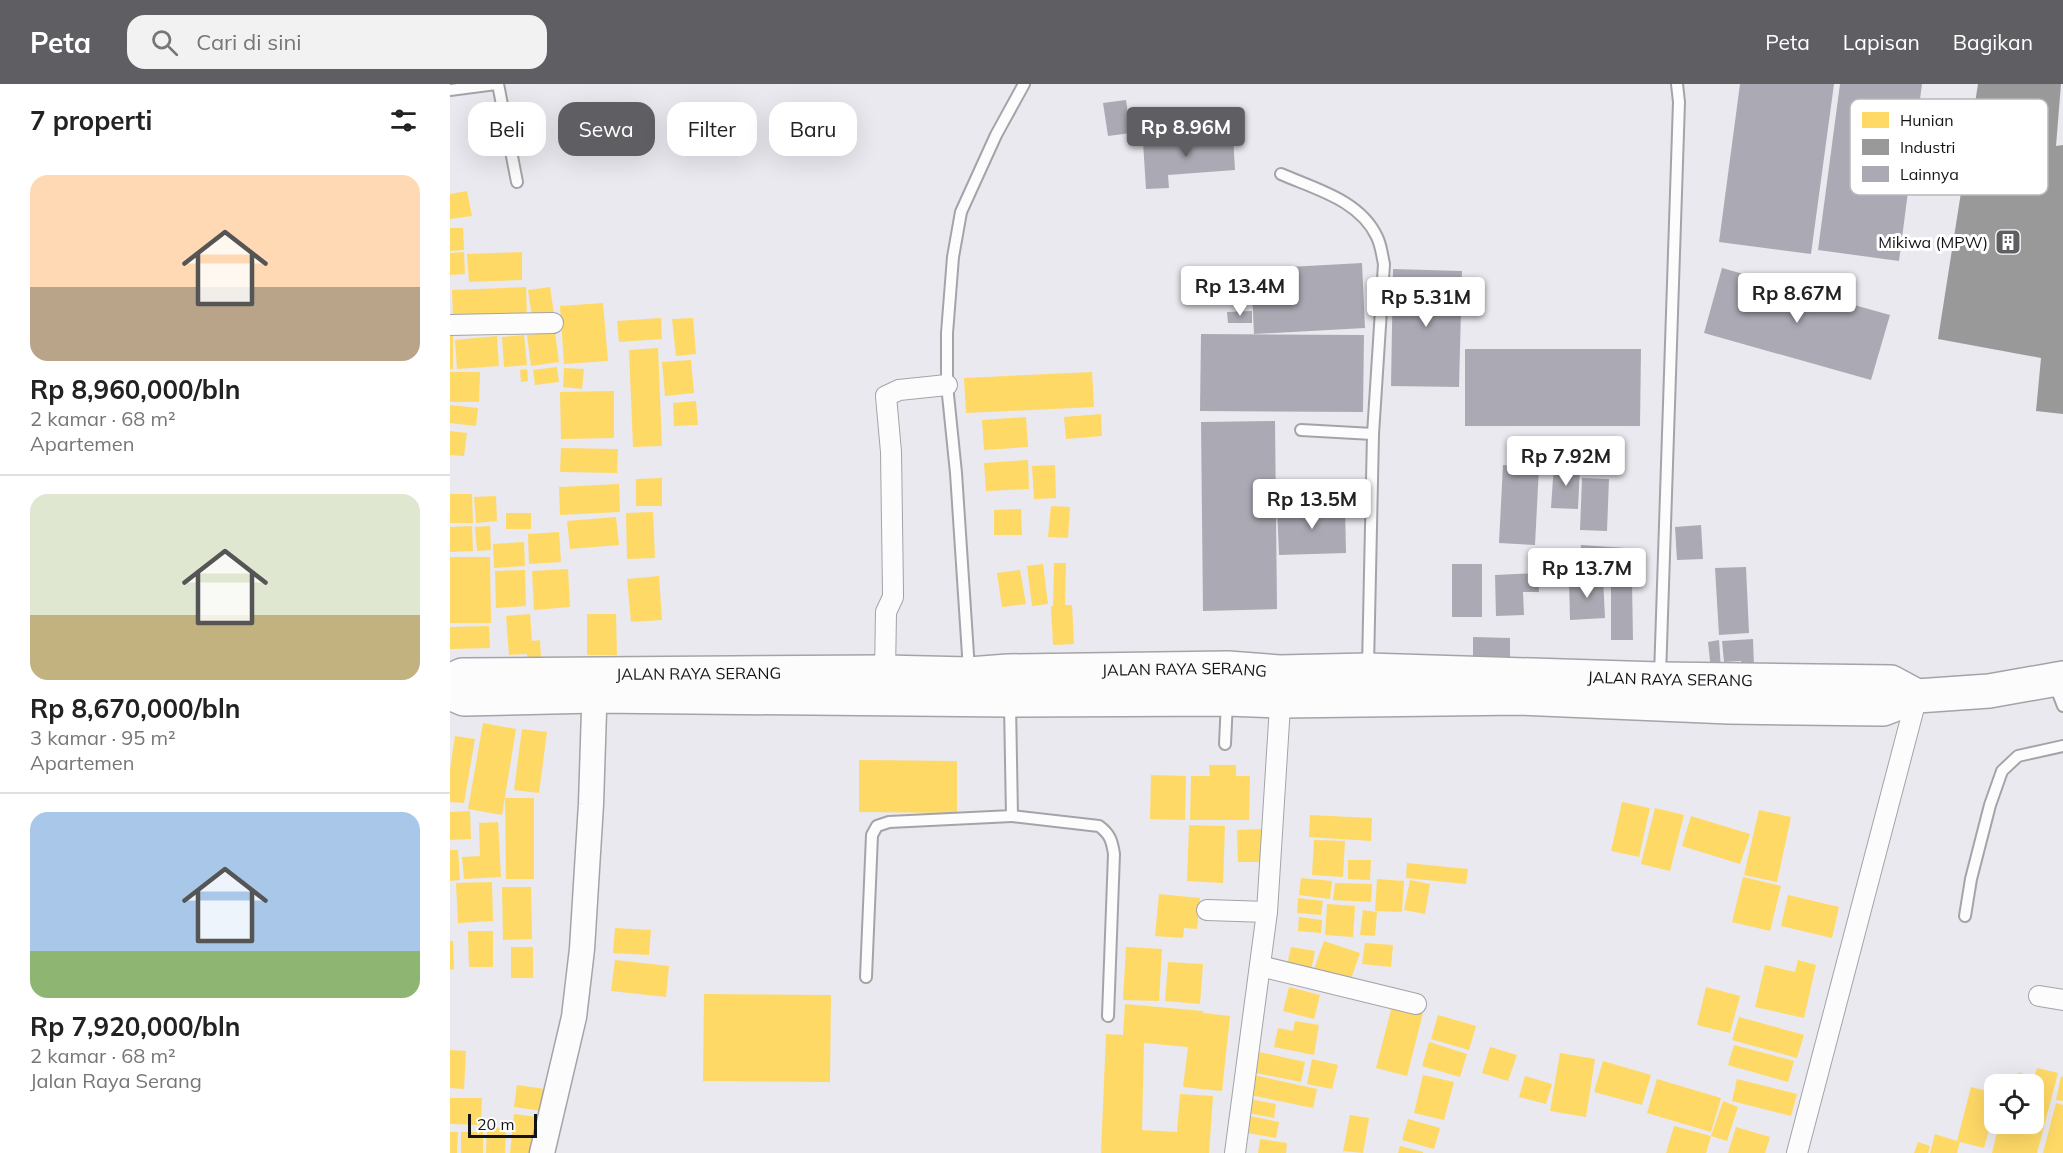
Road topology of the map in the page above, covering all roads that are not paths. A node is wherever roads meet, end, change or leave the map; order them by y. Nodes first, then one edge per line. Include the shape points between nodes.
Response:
1 (497, 84) edge
2 (1024, 84) edge
3 (1677, 84) edge
4 (450, 90) edge
5 (1281, 174) dead end
6 (517, 182) dead end
7 (554, 323) dead end
8 (450, 325) edge
9 (947, 386) junction
10 (1300, 430) dead end
11 (1373, 434) junction
12 (1368, 670) junction
13 (885, 672) junction
14 (969, 674) junction
15 (450, 681) edge
16 (1228, 684) junction
17 (595, 685) junction
18 (1009, 686) junction
19 (1281, 687) junction
20 (2059, 688) edge
21 (1659, 691) junction
22 (450, 693) edge
23 (1917, 696) junction
24 (1225, 744) dead end
25 (2063, 746) edge
26 (1012, 816) junction
27 (1207, 910) dead end
28 (1267, 912) junction
29 (1965, 916) dead end
30 (1260, 966) junction
31 (866, 977) dead end
32 (2039, 996) dead end
33 (2063, 1000) edge
34 (1416, 1004) dead end
35 (1108, 1016) dead end
36 (542, 1153) edge
37 (1235, 1153) edge
38 (1797, 1153) edge

1 - 4 lane
1 - 6 lane
2 - 9 lane via 961,212 953,257
3 - 21 lane
5 - 11 lane via 1340,200 1363,215 1377,237 1384,264
7 - 8 street
9 - 13 street via 899,390 886,396 893,591 886,612
9 - 14 lane
10 - 11 lane
11 - 12 lane
12 - 19 highway, JALAN RAYA SERANG
12 - 21 highway, JALAN RAYA SERANG
13 - 14 highway, JALAN RAYA SERANG
13 - 17 highway, JALAN RAYA SERANG
14 - 18 highway, JALAN RAYA SERANG
15 - 17 highway, JALAN RAYA SERANG via 462,675
16 - 18 highway, JALAN RAYA SERANG
16 - 19 highway, JALAN RAYA SERANG
16 - 24 lane
17 - 18 highway, JALAN RAYA SERANG
17 - 22 highway, JALAN RAYA SERANG via 464,699
17 - 36 street via 586,896 574,1017
18 - 26 lane
19 - 21 highway, JALAN RAYA SERANG via 1521,698
19 - 28 street
20 - 23 highway
21 - 23 highway, JALAN RAYA SERANG via 1891,682
23 - 38 street
25 - 29 lane via 2018,756 2002,771 1971,879
26 - 31 lane via 889,822 877,826 872,835
26 - 35 lane via 1099,826 1108,833 1114,854
27 - 28 street
28 - 30 street
30 - 34 street
30 - 37 street
32 - 33 street

